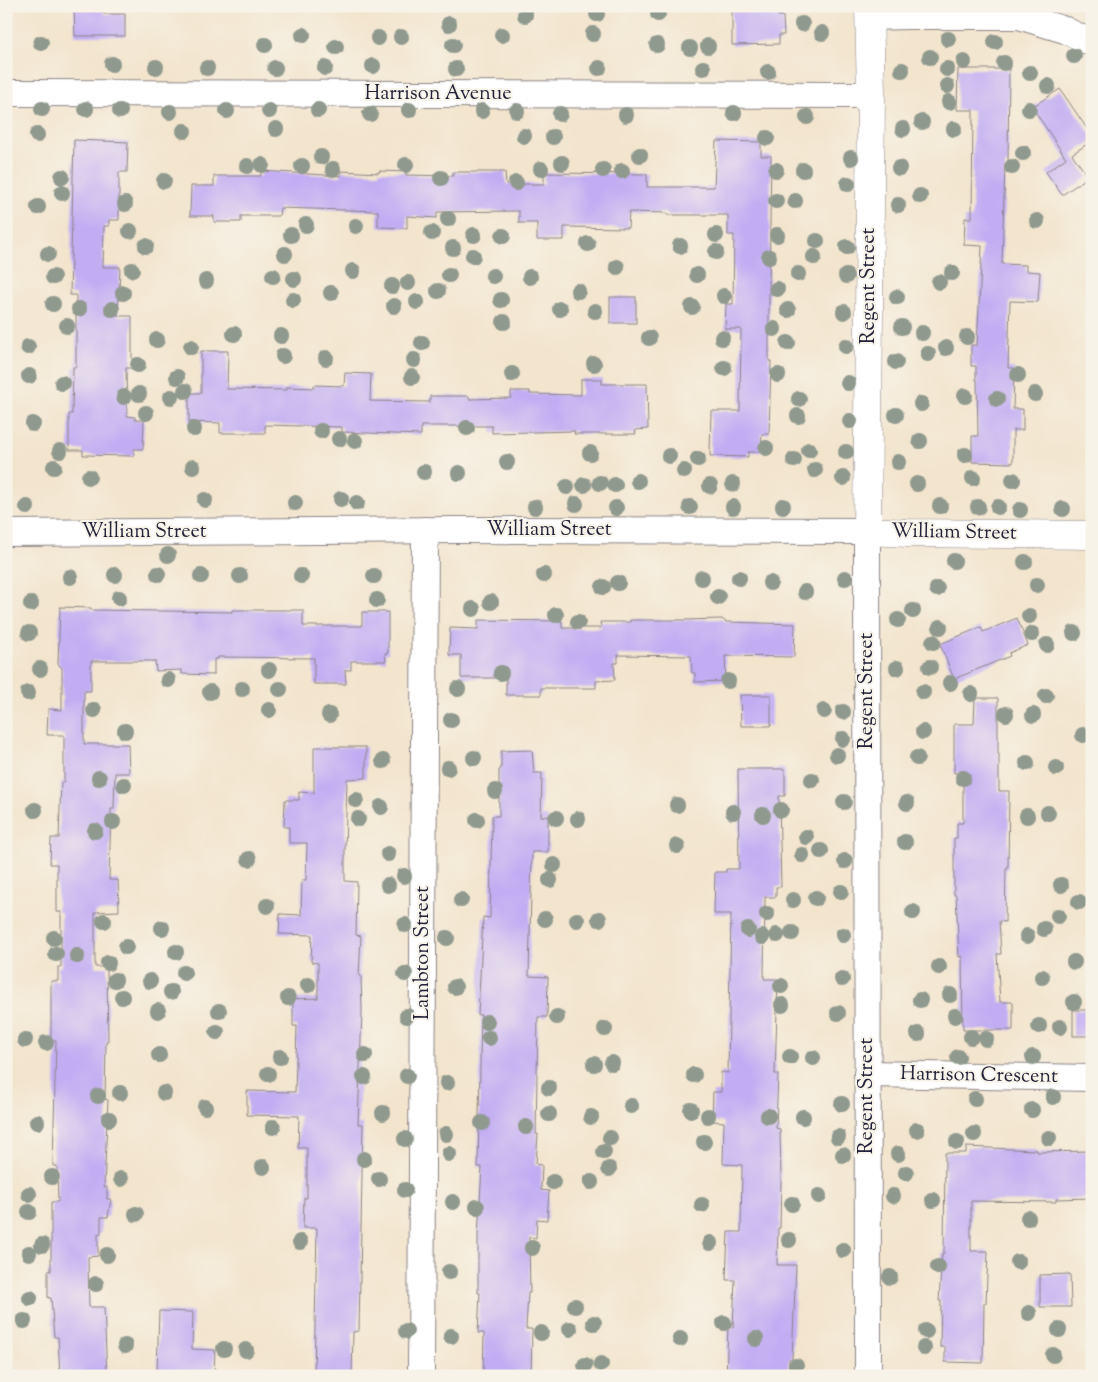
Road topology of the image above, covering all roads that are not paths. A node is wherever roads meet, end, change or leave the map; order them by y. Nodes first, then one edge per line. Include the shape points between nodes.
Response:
1 (869, 12) edge
2 (1092, 43) edge
3 (6, 93) edge
4 (871, 94) junction
5 (425, 530) junction
6 (867, 531) junction
7 (6, 533) edge
8 (1092, 535) edge
9 (867, 1074) junction
10 (1092, 1078) edge
11 (421, 1376) edge
12 (868, 1376) edge

1 - 2 street via 909,16 1019,16 1065,30
1 - 4 street, Regent Street
3 - 4 street, Harrison Avenue
4 - 6 street, Regent Street
5 - 6 street, William Street
5 - 7 street, William Street
5 - 11 street, Lambton Street
6 - 8 street, William Street
6 - 9 street, Regent Street
9 - 10 street, Harrison Crescent
9 - 12 street, Regent Street

